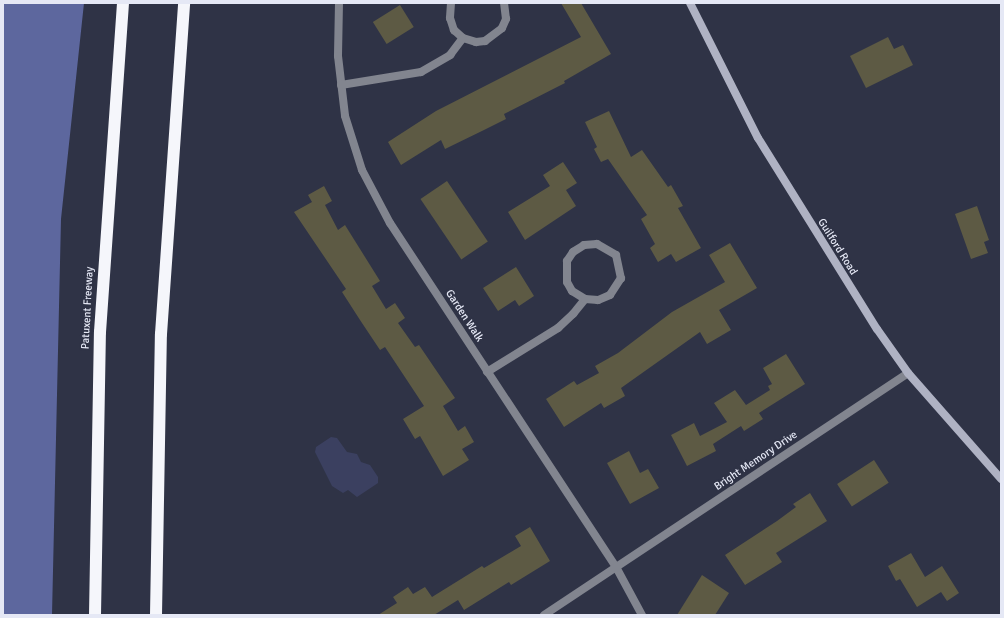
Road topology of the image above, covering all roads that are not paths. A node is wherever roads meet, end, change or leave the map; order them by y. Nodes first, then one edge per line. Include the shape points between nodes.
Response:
1 (123, 3) edge
2 (184, 3) edge
3 (339, 3) edge
4 (451, 3) edge
5 (504, 3) edge
6 (690, 3) edge
7 (463, 38) junction
8 (341, 85) junction
9 (585, 299) junction
10 (487, 372) junction
11 (908, 373) junction
12 (1001, 479) edge
13 (616, 567) junction
14 (95, 615) edge
15 (156, 615) edge
16 (544, 615) edge
17 (642, 615) edge

1 - 14 highway, Patuxent Freeway via 100,332
2 - 15 highway via 161,334
3 - 8 street, Garden Walk via 338,56
4 - 7 street via 450,18 454,30
5 - 7 street via 506,19 495,36 476,42
6 - 11 main road, Guilford Road via 762,144 818,239
7 - 8 street via 450,55 421,72
8 - 10 street, Garden Walk via 351,141 365,177 390,223
9 - 9 street via 572,291 567,282 567,261 573,252 584,245 597,244 616,255 621,278 610,295 598,300
9 - 10 street via 558,328
10 - 13 street, Garden Walk
11 - 12 main road, Guilford Road
11 - 13 street, Bright Memory Drive
13 - 16 street, Bright Memory Drive
13 - 17 street, Garden Walk

